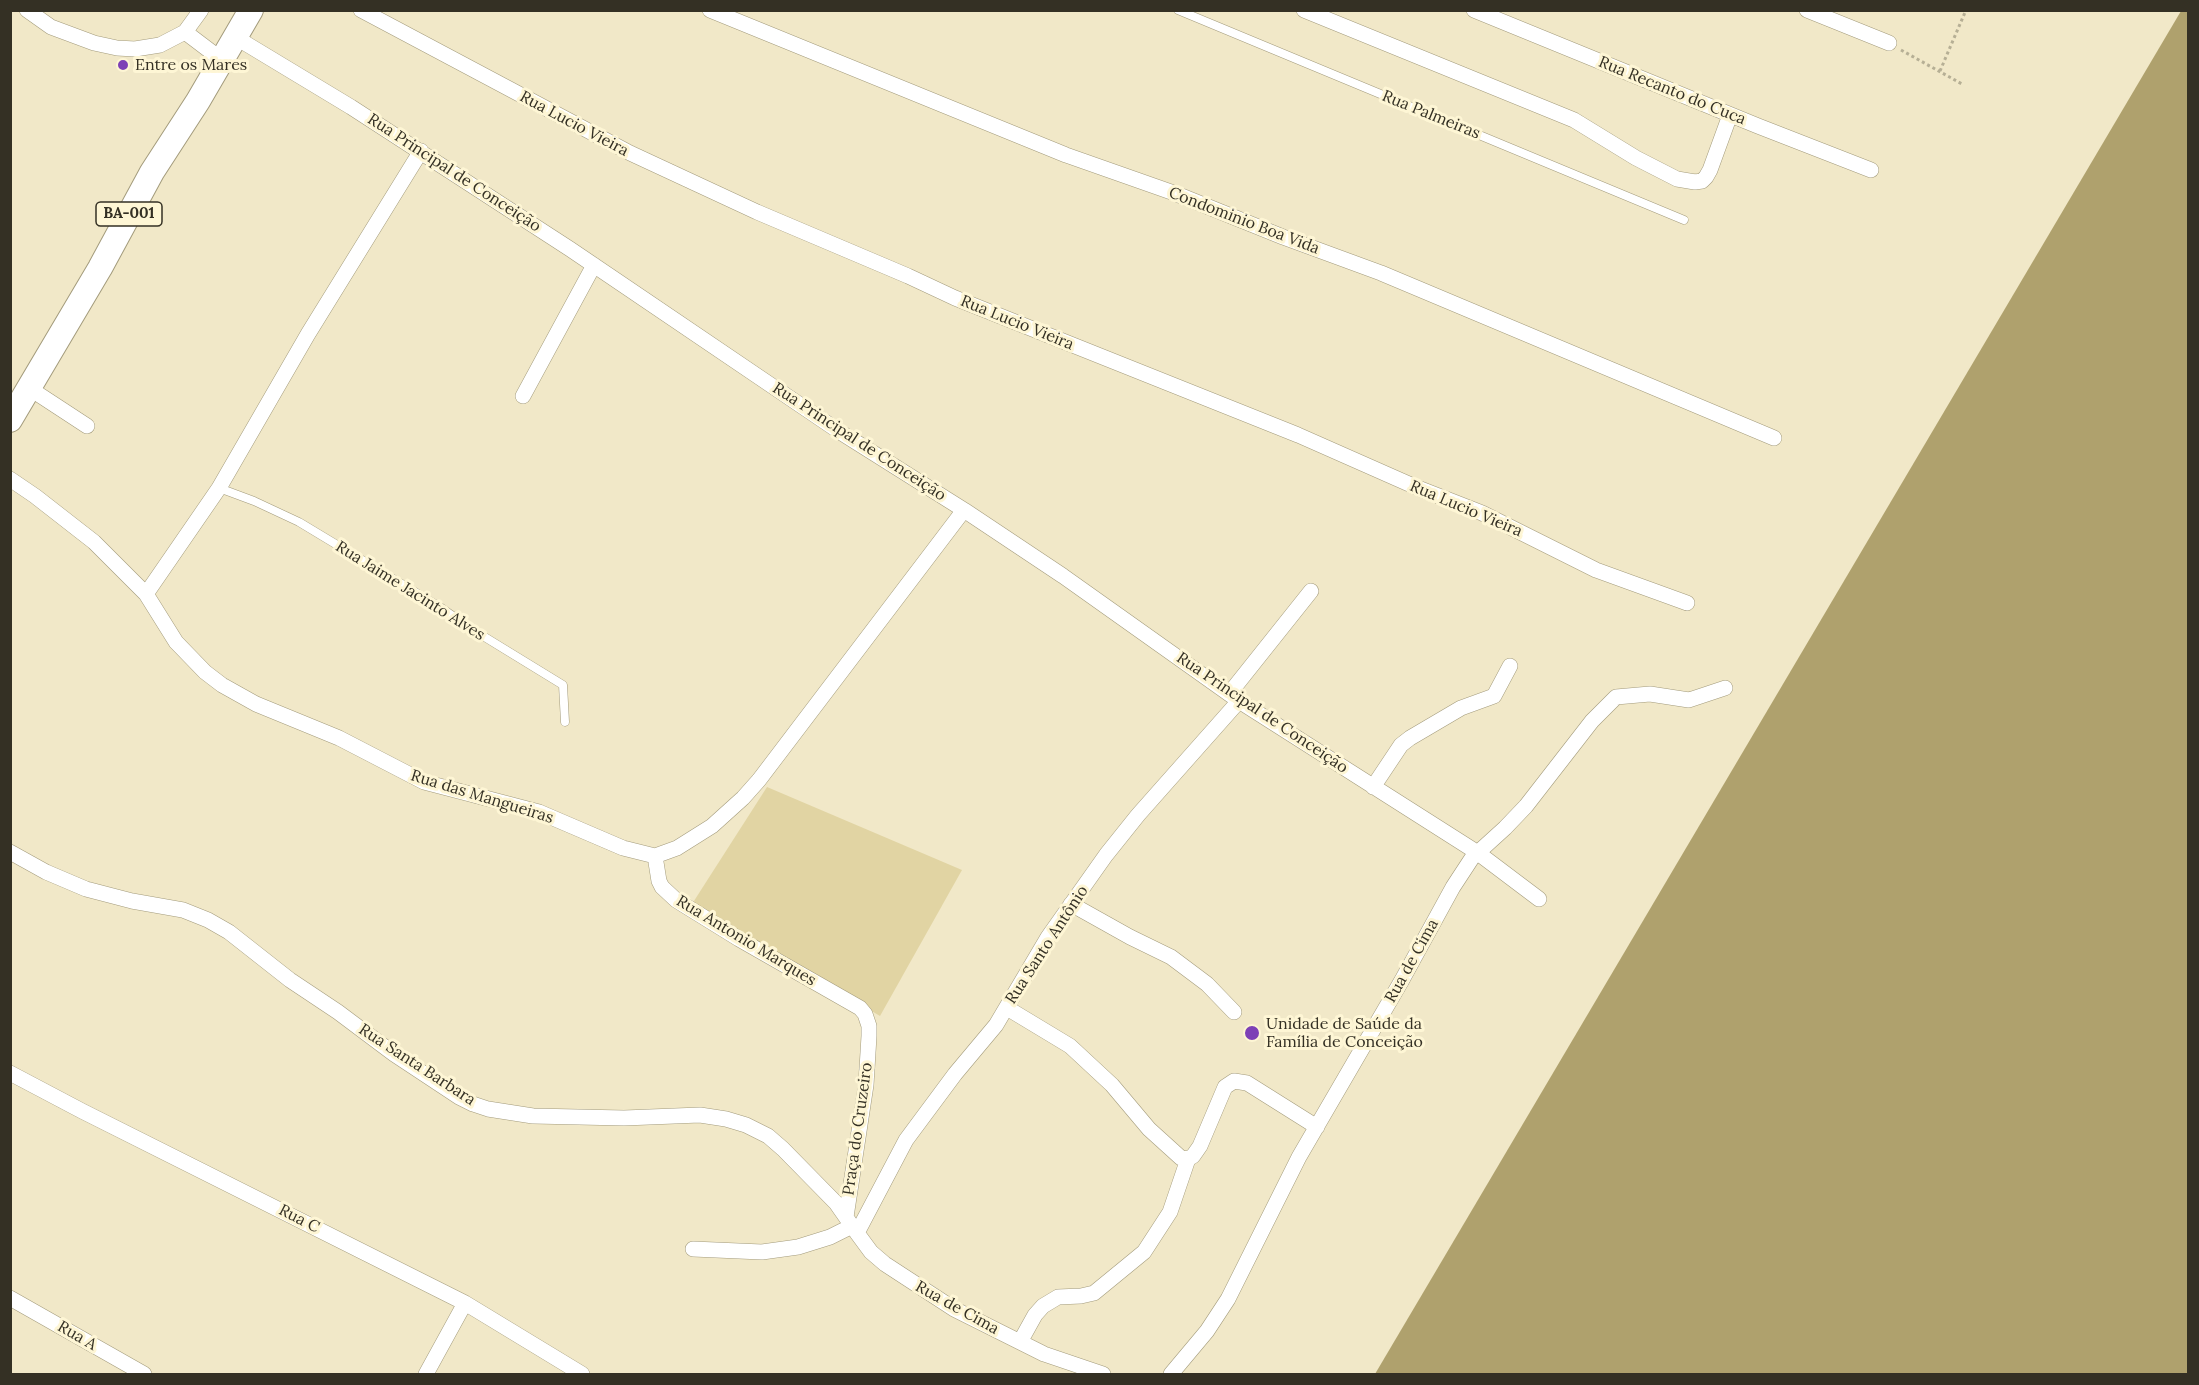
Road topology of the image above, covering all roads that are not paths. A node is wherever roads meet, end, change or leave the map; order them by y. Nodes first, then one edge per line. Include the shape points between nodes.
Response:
1 (27, 10) edge
2 (201, 10) edge
3 (251, 10) edge
4 (361, 10) edge
5 (710, 10) edge
6 (1178, 10) edge
7 (1305, 10) edge
8 (1474, 10) edge
9 (1808, 10) edge
10 (185, 32) junction
11 (235, 37) junction
12 (1889, 43) road end
13 (222, 60) junction
14 (1730, 115) junction
15 (421, 151) junction
16 (1871, 170) dead end
17 (1684, 220) dead end
18 (594, 265) junction
19 (29, 388) junction
20 (522, 396) dead end
21 (10, 420) edge
22 (87, 426) dead end
23 (1774, 438) dead end
24 (10, 479) edge
25 (219, 488) junction
26 (964, 510) junction
27 (1311, 591) dead end
28 (146, 594) junction
29 (1687, 603) dead end
30 (1510, 666) dead end
31 (1725, 688) dead end
32 (1234, 697) junction
33 (564, 722) dead end
34 (1373, 787) junction
35 (10, 852) edge
36 (1478, 853) junction
37 (655, 856) junction
38 (1539, 899) dead end
39 (1071, 904) junction
40 (860, 1008) joint
41 (1007, 1008) junction
42 (1234, 1012) dead end
43 (10, 1073) edge
44 (1317, 1127) junction
45 (1188, 1159) junction
46 (851, 1225) junction
47 (693, 1249) dead end
48 (10, 1298) edge
49 (465, 1304) junction
50 (1020, 1342) junction
51 (144, 1374) edge
52 (426, 1374) edge
53 (582, 1374) edge
54 (1103, 1374) edge
55 (1171, 1374) edge

1 - 10 street via 51,27 117,48 160,45
2 - 10 street
3 - 11 main road, BA-001
4 - 29 street, Rua Lucio Vieira via 630,153 757,212 956,298 1482,513 1596,570
5 - 23 street, Condominio Boa Vida via 1066,155 1381,273
6 - 17 lane, Rua Palmeiras
7 - 14 street via 1565,117 1677,179 1695,182 1706,177
8 - 14 street, Rua Recanto do Cuca
9 - 12 street
10 - 13 street
11 - 13 main road, BA-001
11 - 15 street, Rua Principal de Conceição
13 - 19 main road, BA-001 via 152,172
14 - 16 street, Rua Recanto do Cuca
15 - 18 street, Rua Principal de Conceição
15 - 25 street
18 - 20 street
18 - 26 street, Rua Principal de Conceição via 830,425
19 - 21 main road, BA-001
19 - 22 street
24 - 28 street, Rua das Mangueiras via 94,542
25 - 28 street
25 - 33 lane, Rua Jaime Jacinto Alves via 299,522 563,685
26 - 32 street, Rua Principal de Conceição
26 - 37 street via 743,798 712,826 677,848
27 - 32 street, Rua Santo Antônio
28 - 37 street, Rua das Mangueiras via 176,642 198,665 222,685 256,704 339,738 424,782 540,812 623,848
30 - 34 street via 1490,698 1461,708 1410,738
31 - 36 street, Rua de Cima via 1689,700 1650,694 1616,697 1568,750 1526,806
32 - 34 street, Rua Principal de Conceição
32 - 39 street, Rua Santo Antônio
34 - 36 street, Rua Principal de Conceição
35 - 46 street, Rua Santa Barbara via 46,873 86,889 183,910 208,920 394,1053 473,1104 533,1116 624,1118 700,1114 736,1122 768,1136 836,1203
36 - 38 street, Rua Principal de Conceição
36 - 44 street, Rua de Cima via 1453,886
37 - 40 street, Rua Antonio Marques via 658,881 676,900
39 - 41 street, Rua Santo Antônio
39 - 42 street via 1171,957 1207,984
40 - 46 street, Praça do Cruzeiro via 868,1026 868,1056
41 - 45 street via 1070,1046 1176,1155
41 - 46 street, Rua Santo Antônio via 906,1140 873,1203
43 - 49 street, Rua C
44 - 45 street via 1246,1083 1234,1081 1225,1087 1200,1146
44 - 55 street, Rua de Cima via 1281,1190 1228,1299
45 - 50 street via 1170,1212 1144,1252 1094,1293 1058,1297 1043,1306
46 - 47 street via 830,1237 798,1247 762,1252
46 - 50 street, Rua de Cima via 871,1252 915,1286
48 - 51 street, Rua A
49 - 52 street
49 - 53 street, Rua C
50 - 54 street, Rua de Cima

